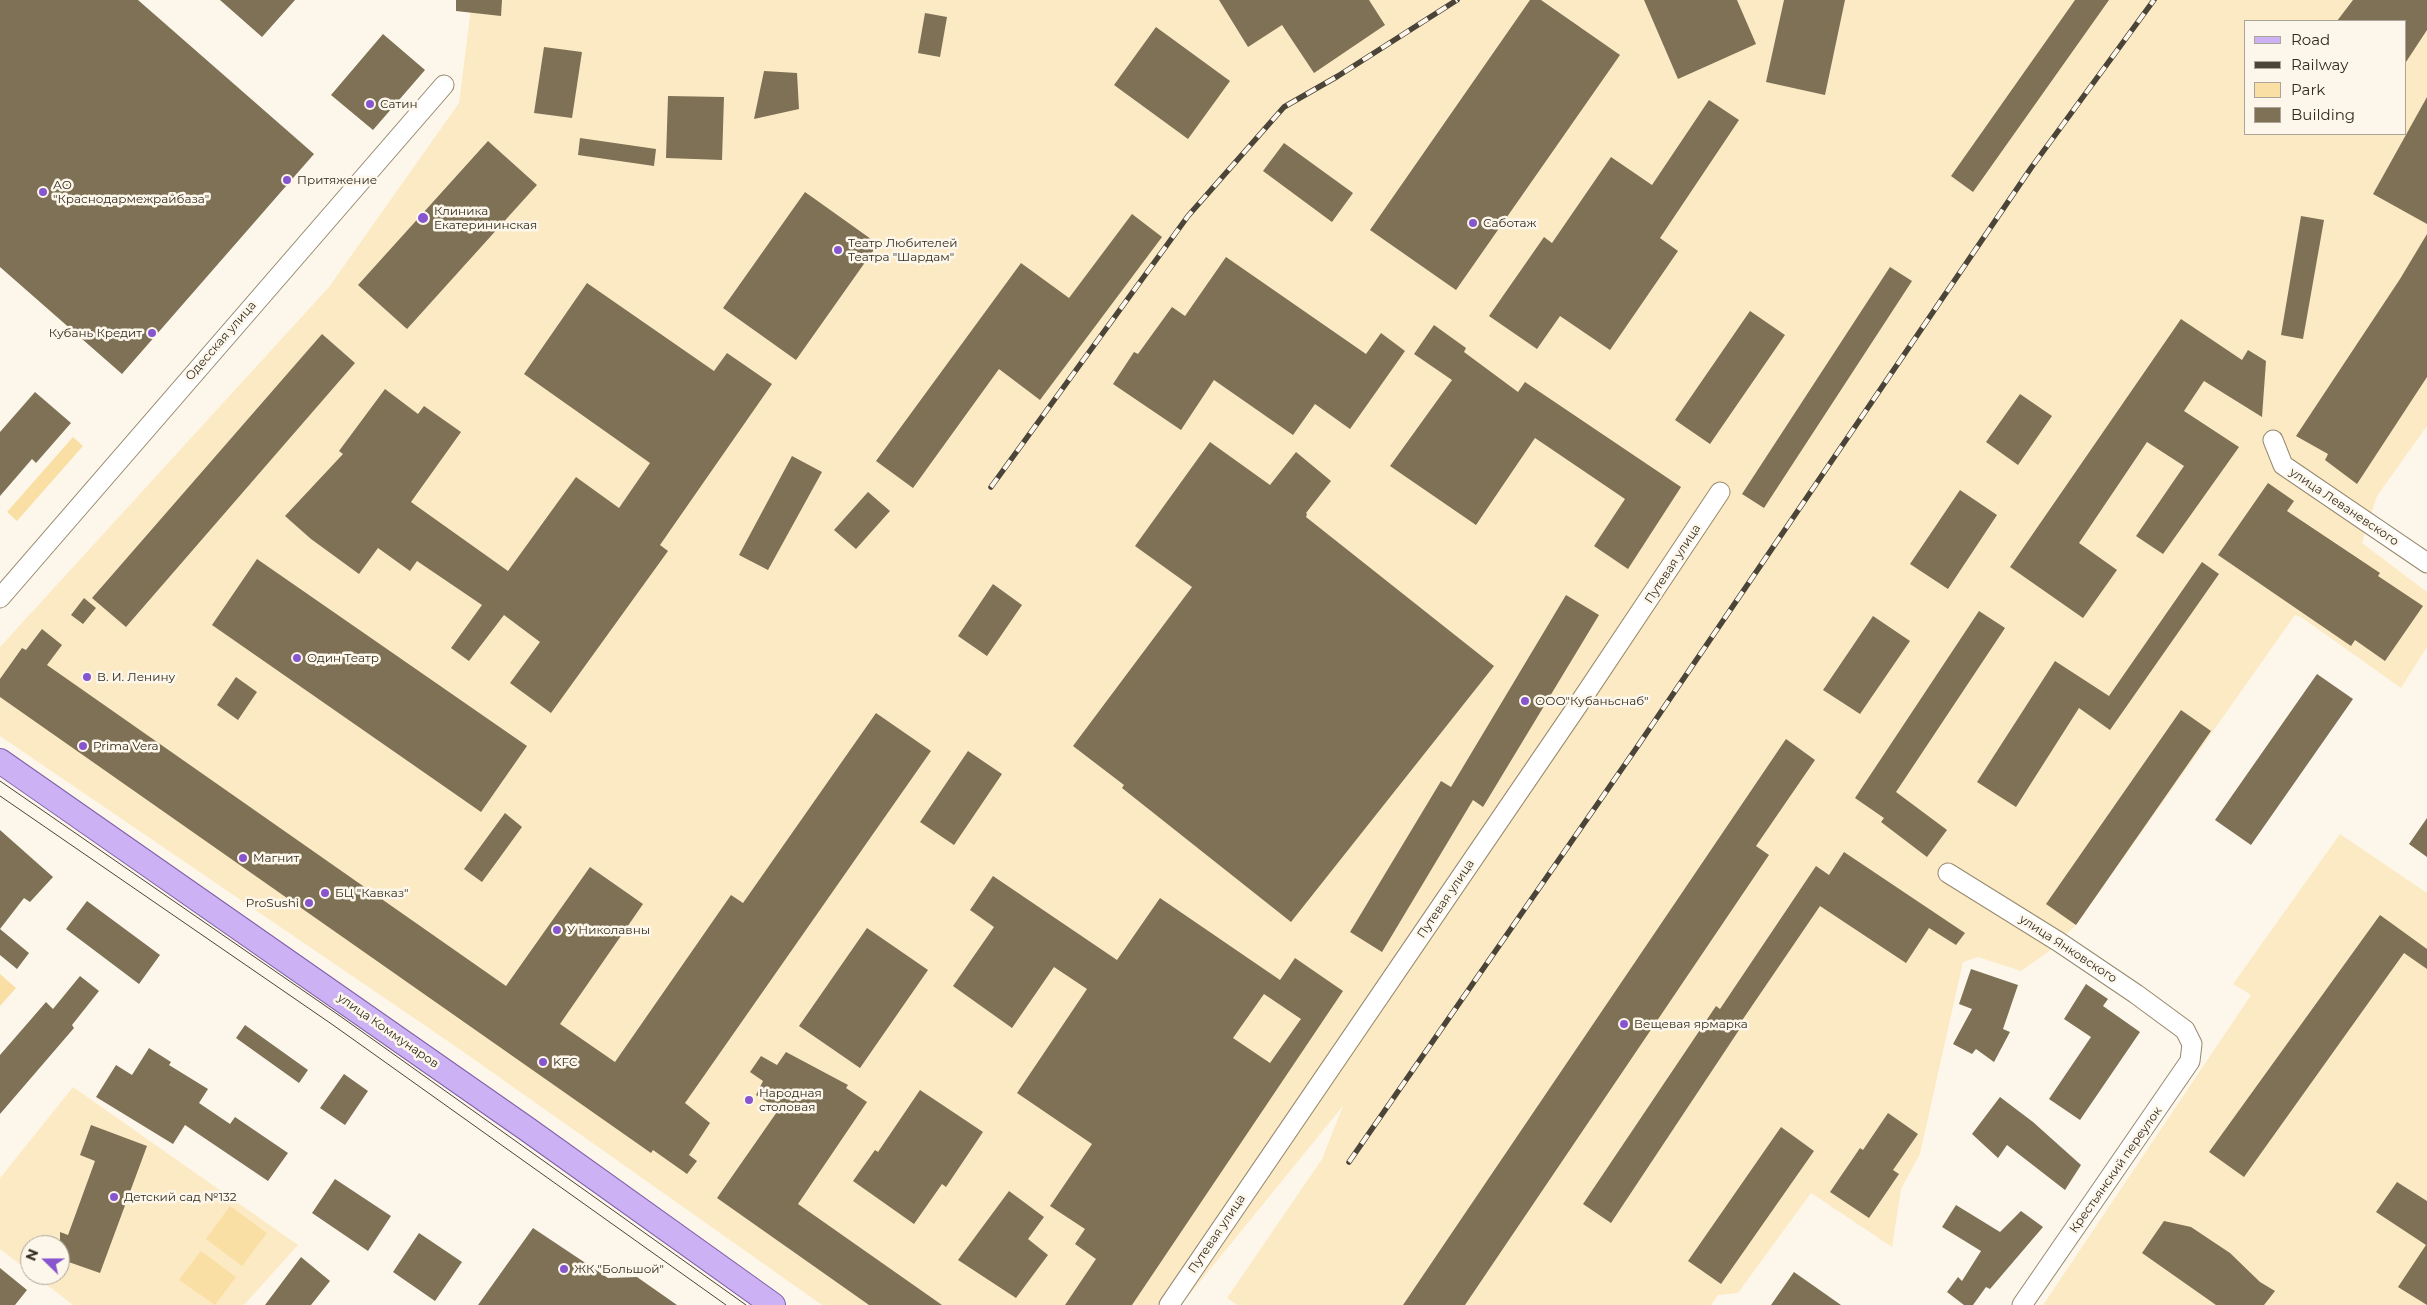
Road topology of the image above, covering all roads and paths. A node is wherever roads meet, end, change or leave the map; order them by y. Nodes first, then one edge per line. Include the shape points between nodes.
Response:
1 (444, 85) dead end
2 (2273, 440) dead end
3 (1720, 492) dead end
4 (2427, 563) edge
5 (0, 598) edge
6 (0, 761) edge
7 (1948, 873) dead end
8 (2185, 1030) joint
9 (773, 1305) edge
10 (1169, 1305) edge
11 (2022, 1305) edge

1 - 5 street, Одесская улица
2 - 4 street, улица Леваневского via 2284,466
3 - 10 street, Путевая улица
6 - 9 main road, улица Коммунаров
7 - 8 street, улица Янковского via 2059,942
8 - 11 street, Крестьянский переулок via 2192,1044 2190,1062

